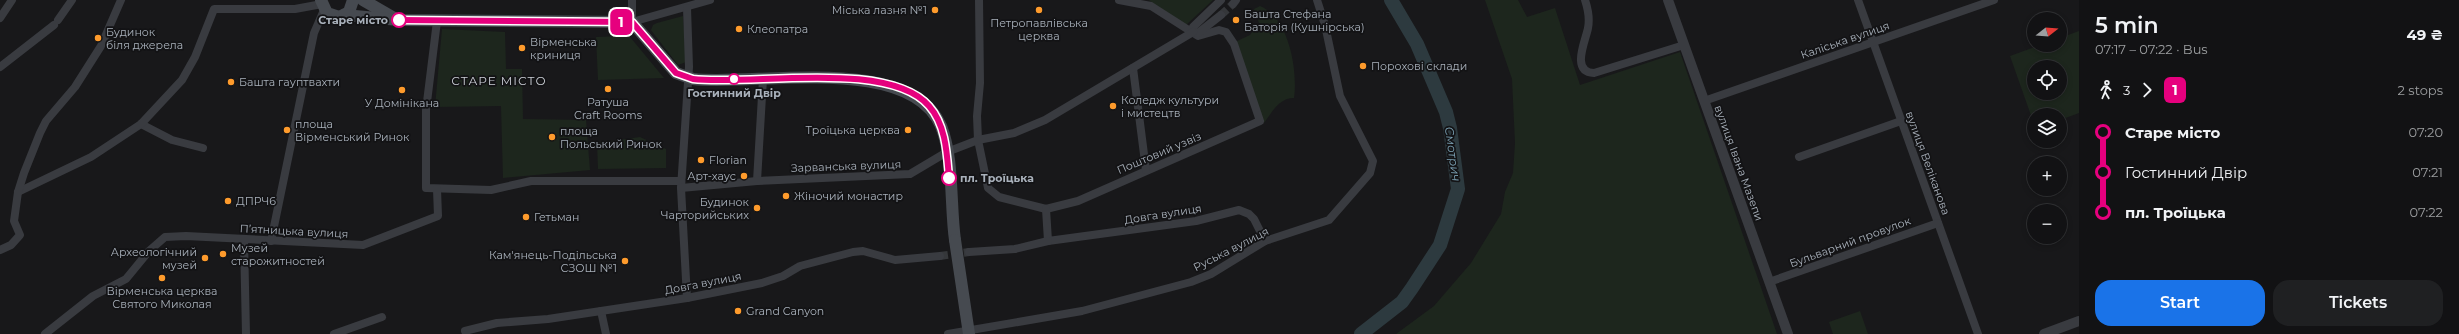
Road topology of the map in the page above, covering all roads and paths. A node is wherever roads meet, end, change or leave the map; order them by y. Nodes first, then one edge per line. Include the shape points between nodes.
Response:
1 (12, 0) edge
2 (72, 0) edge
3 (121, 0) edge
4 (354, 0) edge
5 (363, 0) edge
6 (632, 0) edge
7 (710, 0) edge
8 (980, 0) edge
9 (1119, 0) edge
10 (1221, 0) edge
11 (1317, 0) edge
12 (1585, 0) edge
13 (1668, 0) edge
14 (1858, 0) edge
15 (1994, 0) edge
16 (322, 5) edge
17 (687, 8) junction
18 (344, 15) junction
19 (1221, 15) tunnel mouth
20 (0, 18) edge
21 (399, 20) junction
22 (437, 21) junction
23 (632, 22) junction
24 (1193, 32) junction
25 (1873, 42) junction
26 (1684, 45) junction
27 (0, 67) edge
28 (1134, 68) junction
29 (687, 77) junction
30 (763, 79) junction
31 (1704, 101) junction
32 (1901, 121) junction
33 (141, 124) junction
34 (978, 140) junction
35 (204, 148) dead end
36 (947, 152) junction
37 (1799, 157) dead end
38 (1146, 170) junction
39 (757, 181) junction
40 (681, 185) junction
41 (438, 189) junction
42 (18, 192) junction
43 (1046, 209) junction
44 (1938, 223) junction
45 (244, 240) junction
46 (270, 241) junction
47 (1048, 241) junction
48 (1265, 241) junction
49 (0, 250) edge
50 (969, 252) tunnel mouth
51 (940, 256) tunnel mouth
52 (1769, 282) junction
53 (687, 298) junction
54 (602, 311) junction
55 (382, 317) dead end
56 (2079, 321) edge
57 (465, 331) dead end
58 (44, 334) edge
59 (246, 334) edge
60 (334, 334) edge
61 (606, 334) edge
62 (948, 334) edge
63 (969, 334) edge
64 (1788, 334) edge
65 (1978, 334) edge
66 (2044, 334) edge

1 - 20 street
2 - 27 street via 56,23
3 - 42 street via 102,46 75,87 46,121
4 - 18 main road via 352,8
5 - 21 main road
6 - 23 street
7 - 17 street via 701,1
8 - 34 street
9 - 24 street via 1151,6
10 - 24 street via 1193,27
11 - 48 street, Руська вулиця via 1340,96 1373,161 1370,173 1329,220
12 - 26 street via 1589,21 1581,58 1588,72 1594,73
13 - 26 street, вулиця Івана Мазепи
14 - 25 street, вулиця Веліканова
15 - 25 street, Каліська вулиця
16 - 18 main road via 335,17
16 - 33 street via 295,9 214,9 195,57 182,80
16 - 46 street
17 - 23 street
17 - 29 street
18 - 21 main road
19 - 24 street, Зарванська вулиця via 1198,33
21 - 22 main road
22 - 23 main road
22 - 41 street via 426,110 426,188
23 - 29 main road via 676,73
24 - 28 street, Зарванська вулиця
24 - 38 street, Поштовий узвіз via 1201,36 1218,30 1226,32 1234,44 1260,121
25 - 31 street, Каліська вулиця
25 - 32 street, вулиця Веліканова
26 - 31 street, вулиця Івана Мазепи
28 - 34 street, Зарванська вулиця via 1045,120 1014,133
28 - 38 street
29 - 30 main road via 701,80
29 - 40 street
30 - 36 main road via 833,78 877,83 907,91 929,106 941,126
30 - 39 street
31 - 52 street, вулиця Івана Мазепи
32 - 37 street
32 - 44 street, вулиця Веліканова
33 - 35 street via 172,140
33 - 42 street via 91,158
34 - 36 street, Зарванська вулиця
34 - 43 street, Поштовий узвіз via 988,188 992,194
36 - 39 street, Зарванська вулиця via 910,174
36 - 63 main road, bridge via 955,240
38 - 43 street, Поштовий узвіз via 1078,201
39 - 40 street, Зарванська вулиця
40 - 41 street via 531,181 492,190
40 - 53 street
41 - 46 street, Пʼятницька вулиця via 438,216 364,245
42 - 49 street via 14,221 20,235 12,245
43 - 47 street
44 - 52 street, Бульварний провулок
44 - 65 street, вулиця Веліканова
45 - 46 street, Пʼятницька вулиця
45 - 58 street, Пʼятницька вулиця via 166,237 149,251 126,279 93,296
45 - 59 street
47 - 48 street, Довга вулиця via 1196,221 1239,210 1249,214
47 - 50 street, Довга вулиця via 1015,249
48 - 62 street, Руська вулиця via 1226,266 1190,282 1082,311
51 - 53 street, Довга вулиця via 904,260 863,251 849,252 800,266 766,282
52 - 64 street, вулиця Івана Мазепи
53 - 54 street, Довга вулиця
54 - 57 street, Довга вулиця via 497,323
54 - 61 street
55 - 60 street
56 - 66 street

